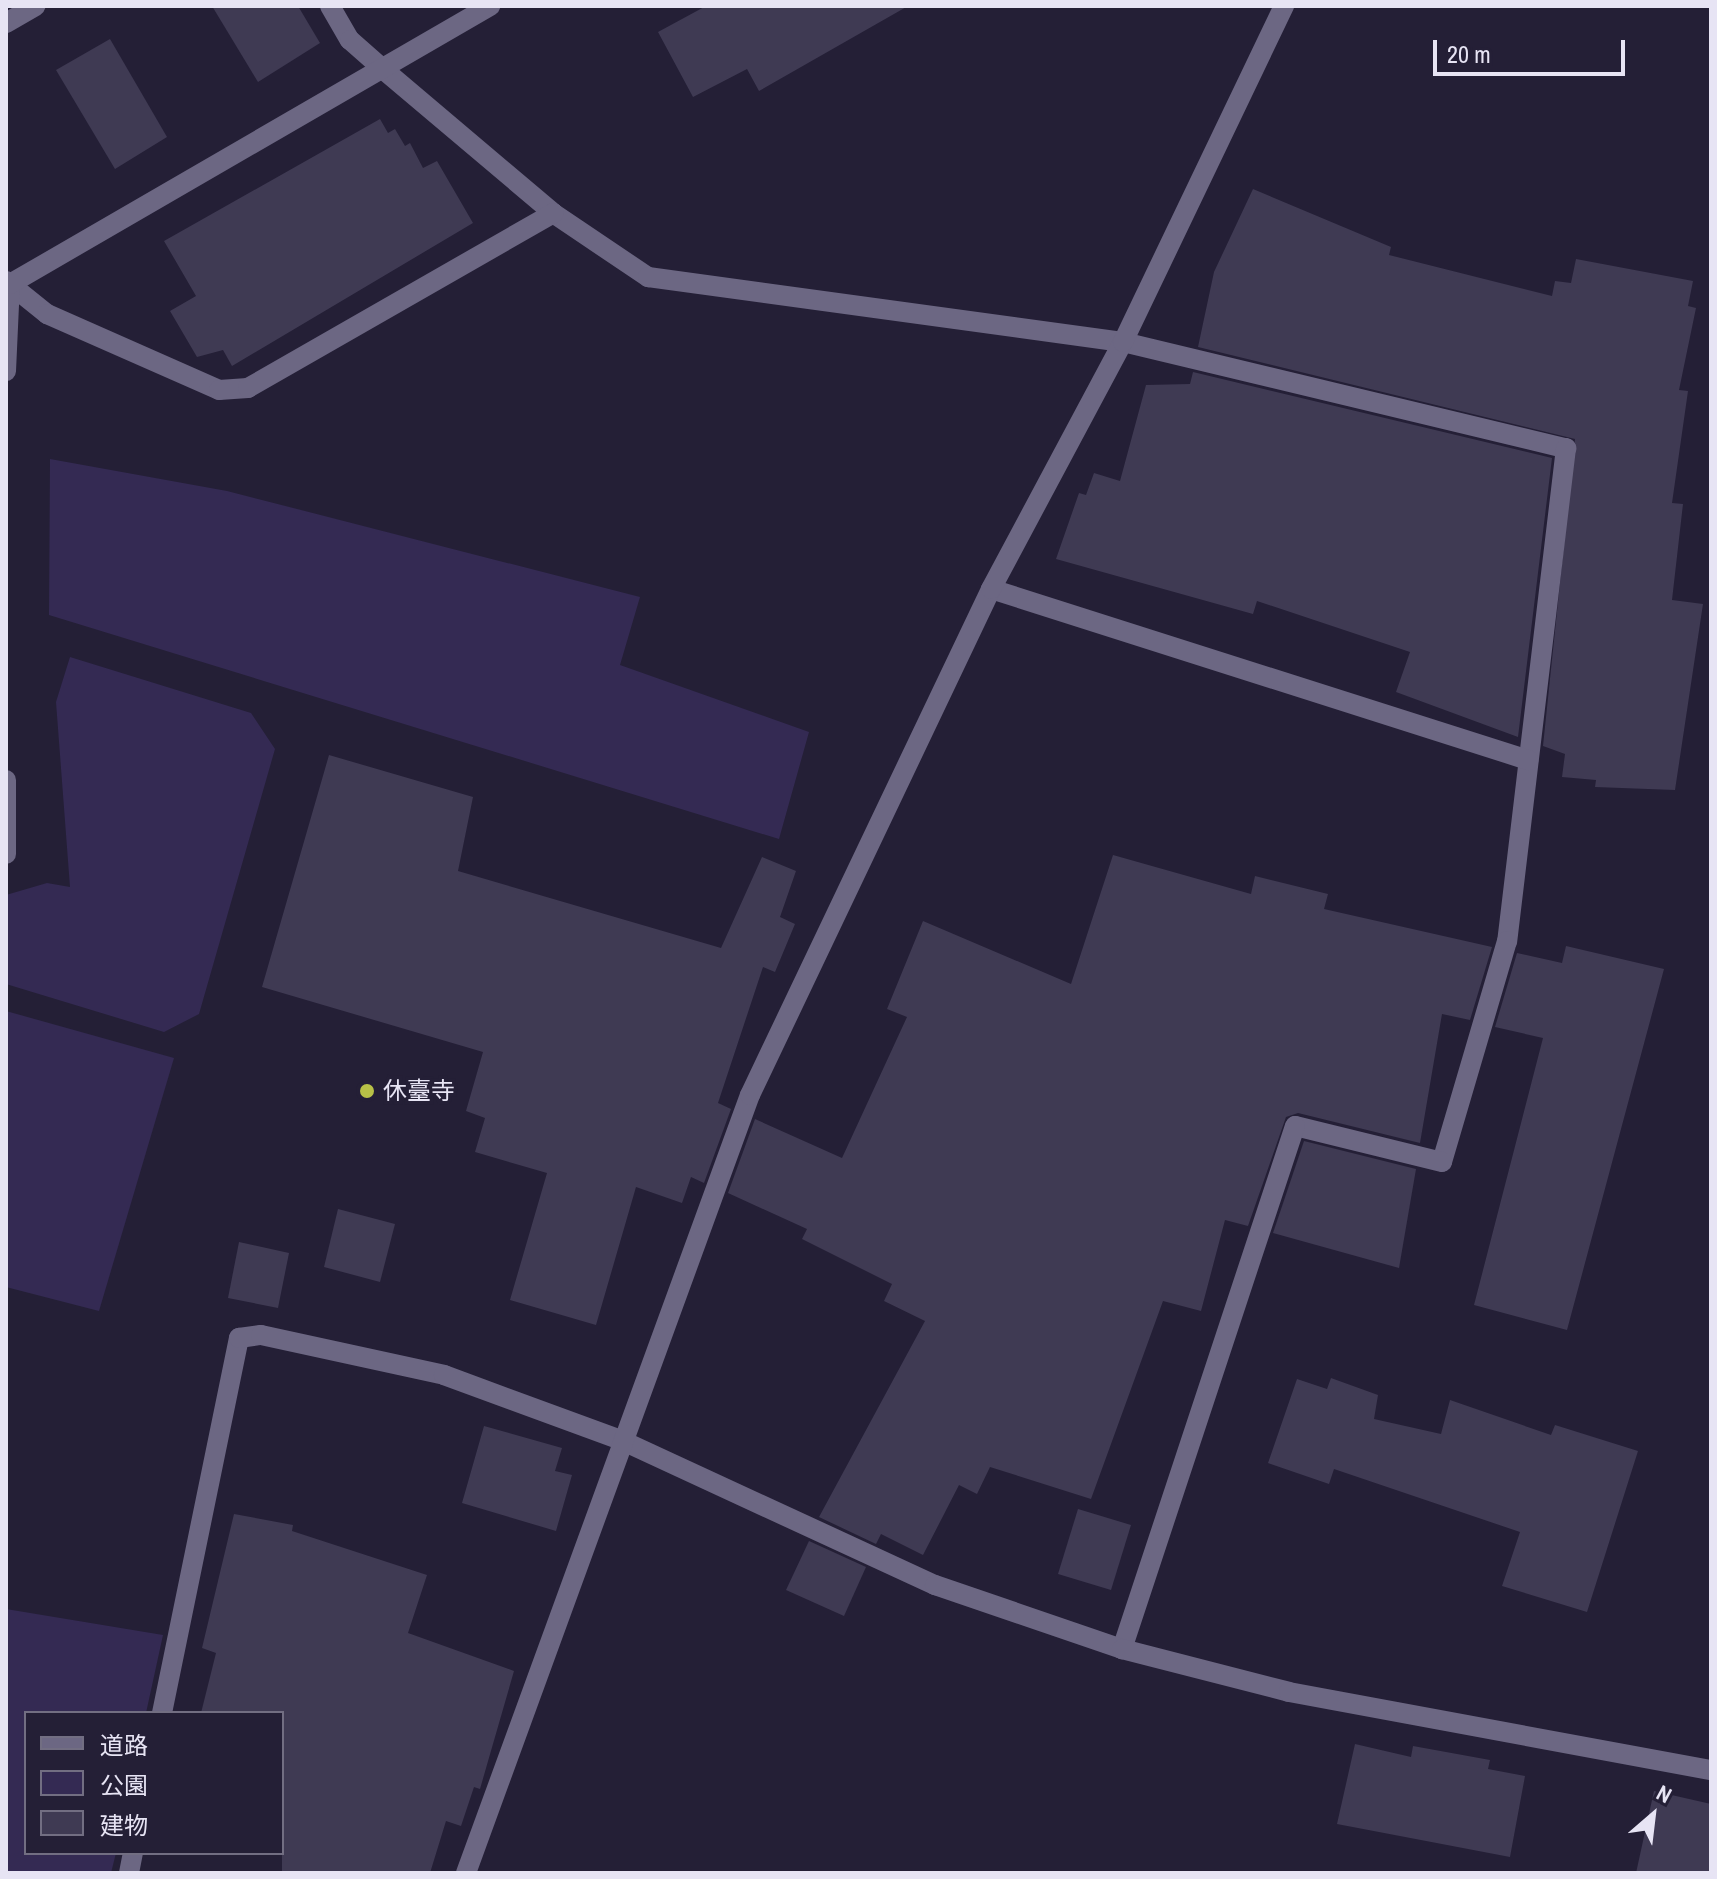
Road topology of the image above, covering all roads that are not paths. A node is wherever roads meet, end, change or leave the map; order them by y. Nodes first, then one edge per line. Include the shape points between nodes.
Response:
1 (36, 6) edge
2 (330, 6) edge
3 (490, 6) edge
4 (1284, 6) edge
5 (6, 23) edge
6 (384, 70) junction
7 (553, 213) junction
8 (8, 283) edge
9 (1123, 342) junction
10 (6, 371) edge
11 (991, 589) junction
12 (1528, 760) junction
13 (6, 780) edge
14 (6, 854) edge
15 (623, 1441) junction
16 (1122, 1649) junction
17 (162, 1711) edge
18 (1711, 1770) edge
19 (466, 1873) edge

1 - 5 street
2 - 6 street via 350,40
3 - 6 street
4 - 9 street
6 - 7 street
6 - 8 street
7 - 8 street via 248,388 219,390 47,314
7 - 9 street via 648,277
8 - 10 street
9 - 11 street
9 - 12 street via 1566,448
11 - 12 street
11 - 15 street via 750,1095
12 - 16 street via 1507,941 1442,1162 1295,1126
13 - 14 street
15 - 16 street via 935,1585
15 - 17 street via 444,1375 261,1335 239,1338
15 - 19 street
16 - 18 street via 1289,1692

